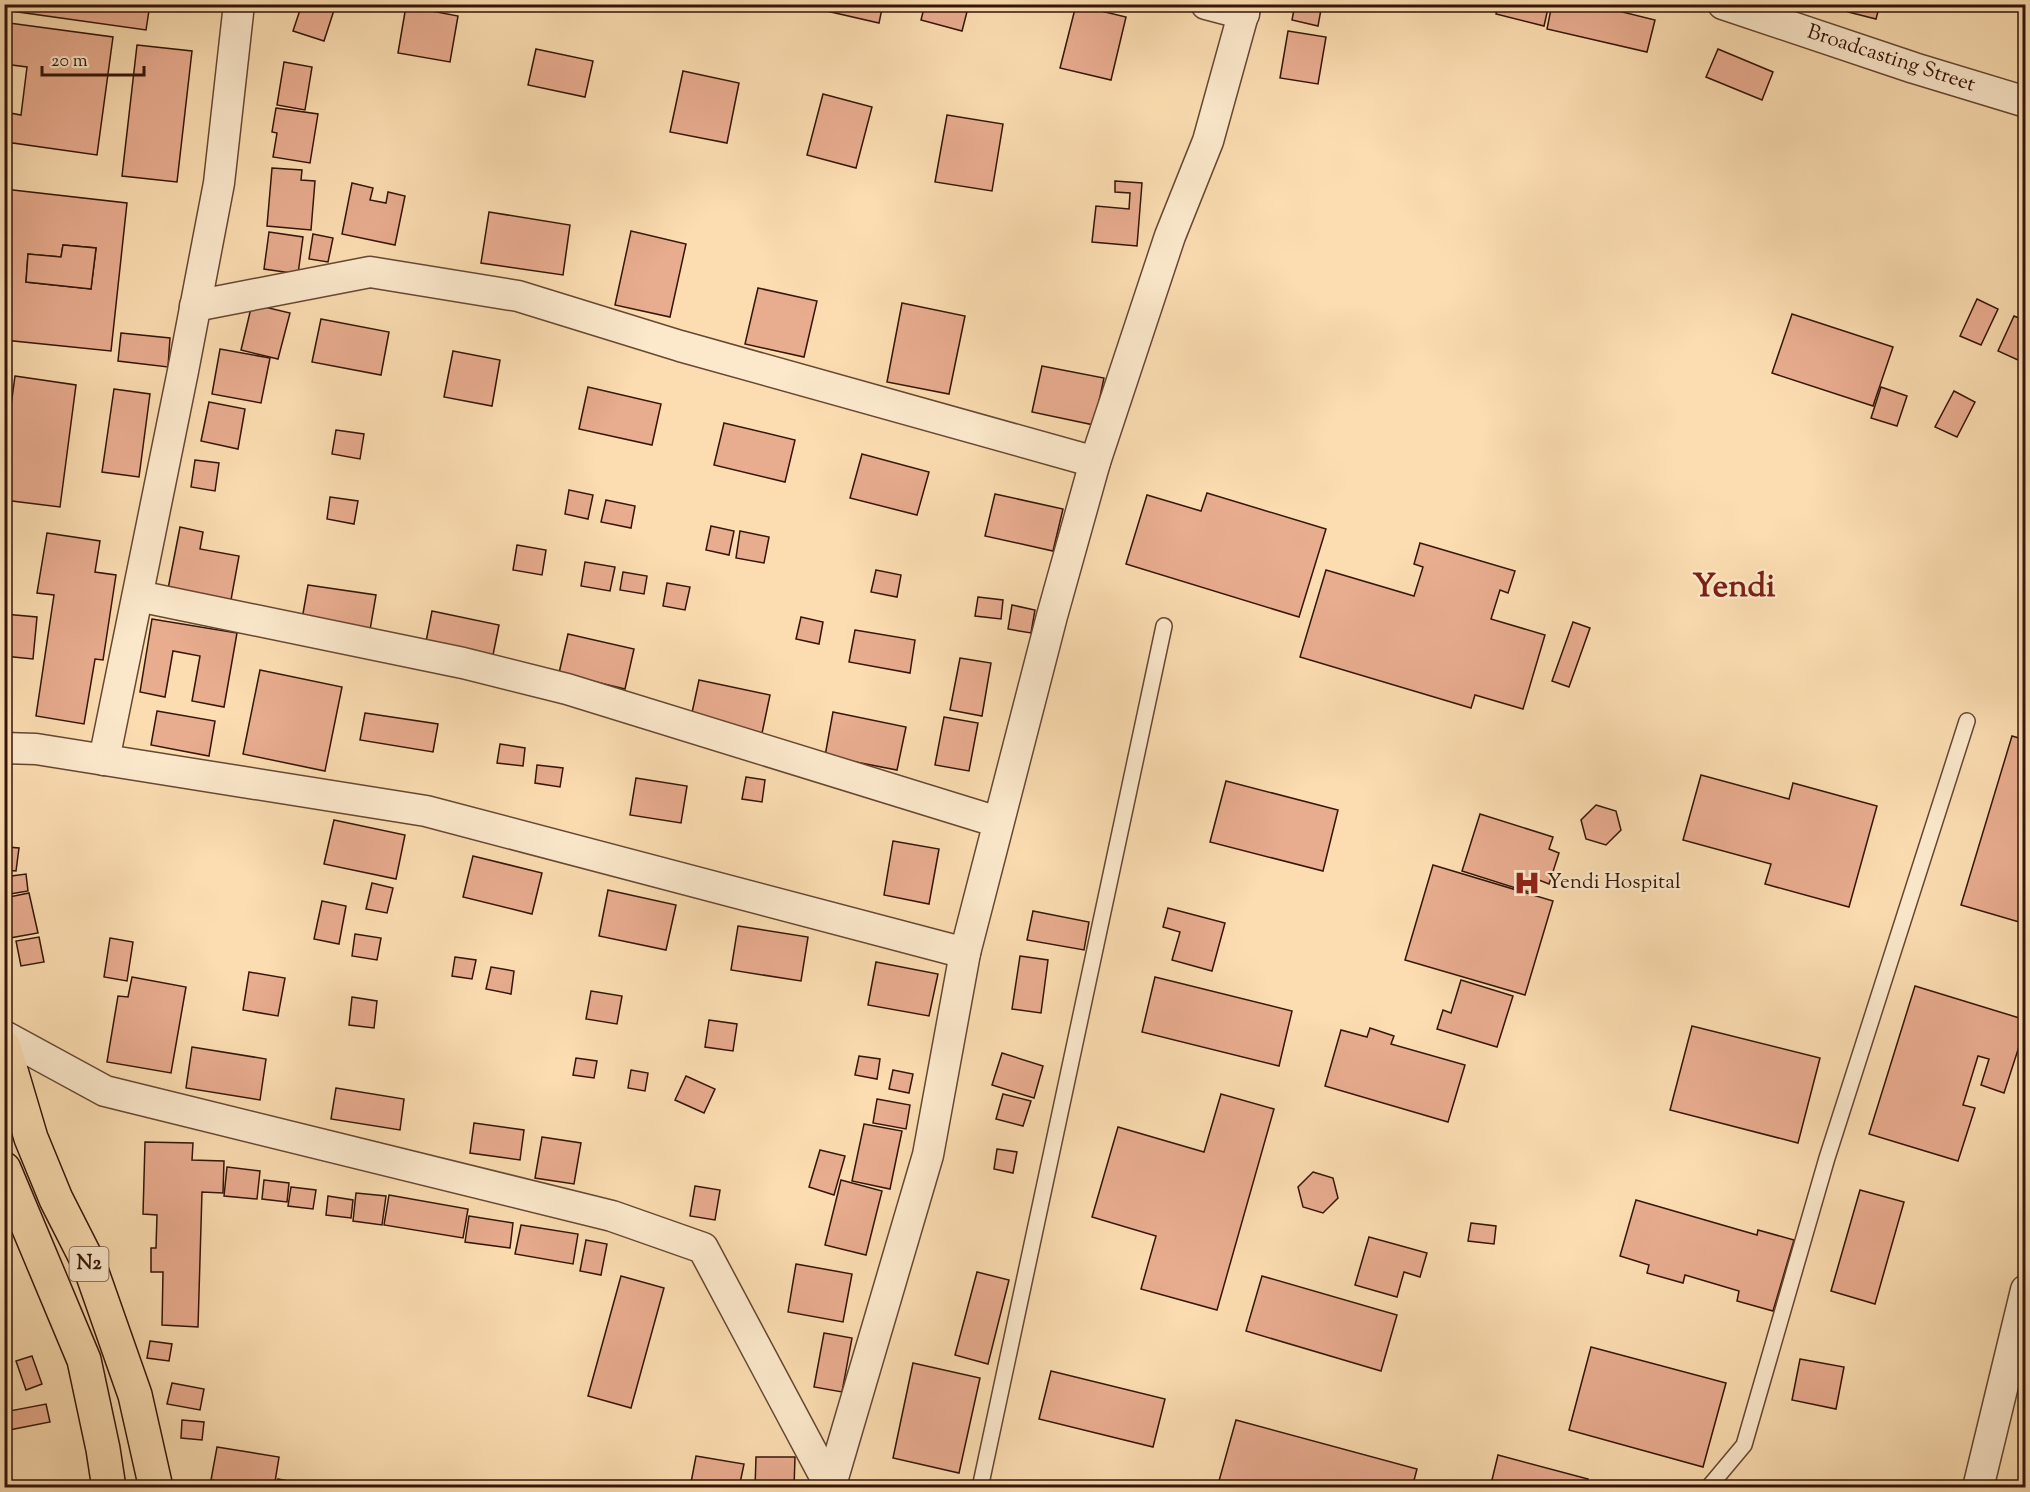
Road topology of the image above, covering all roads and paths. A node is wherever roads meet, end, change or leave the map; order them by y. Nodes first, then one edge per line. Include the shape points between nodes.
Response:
1 (239, 4) edge
2 (1206, 4) edge
3 (1723, 4) edge
4 (1245, 9) edge
5 (2025, 102) edge
6 (195, 306) junction
7 (1095, 462) junction
8 (138, 596) junction
9 (1164, 626) dead end
10 (1967, 721) dead end
11 (4, 748) edge
12 (104, 760) junction
13 (998, 822) junction
14 (965, 953) junction
15 (4, 1036) edge
16 (4, 1047) edge
17 (4, 1169) edge
18 (2025, 1290) edge
19 (830, 1487) edge
20 (110, 1488) edge
21 (156, 1488) edge
22 (980, 1488) edge
23 (1707, 1488) edge
24 (1978, 1488) edge

1 - 6 street via 219,183
2 - 4 street
3 - 5 street, Broadcasting Street
4 - 7 street via 1208,141 1170,236
6 - 7 street via 370,272 518,296
6 - 8 street
7 - 13 street
8 - 12 street
8 - 13 street via 463,663 567,689
9 - 22 lane
10 - 23 lane via 1827,1158 1744,1444
11 - 12 street
12 - 14 street via 426,811
13 - 14 street
14 - 19 street via 928,1155
15 - 19 street via 105,1091 612,1216 704,1248
16 - 21 highway, N2 via 31,1138 56,1200 89,1264 135,1395
17 - 20 highway, N2 via 84,1360
18 - 24 street

